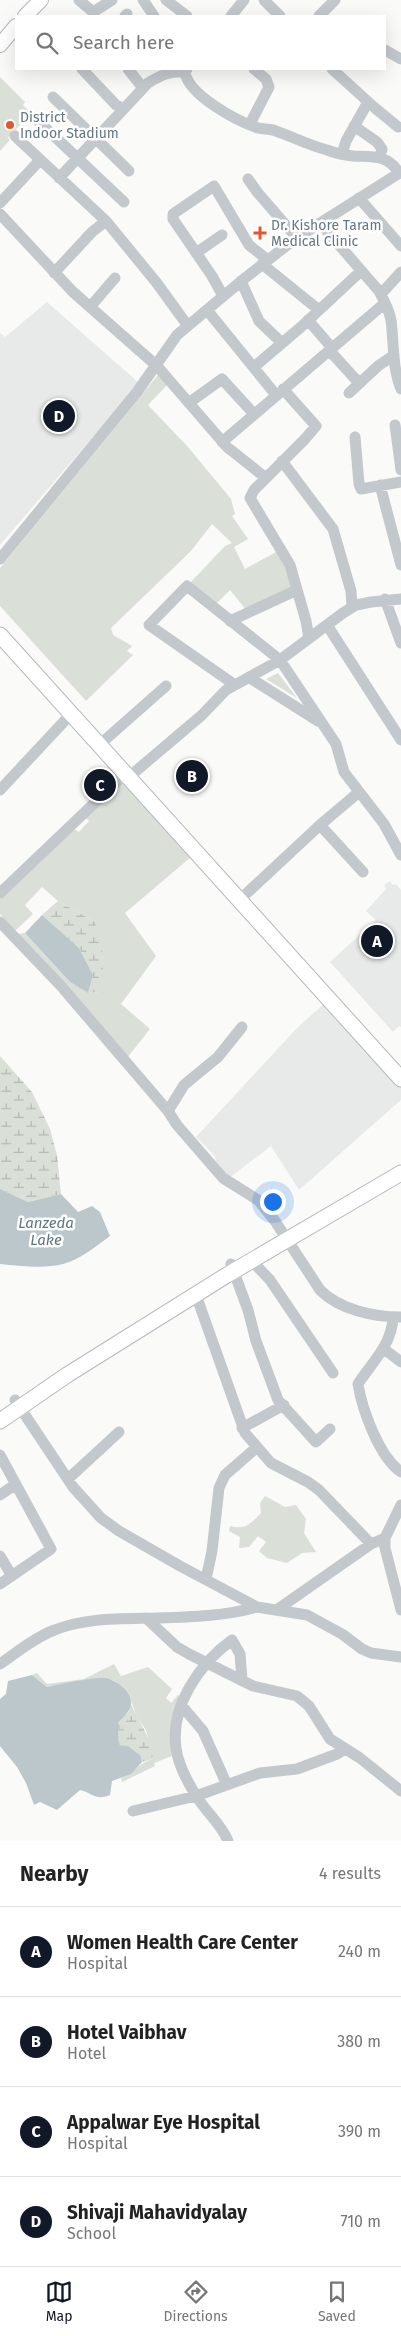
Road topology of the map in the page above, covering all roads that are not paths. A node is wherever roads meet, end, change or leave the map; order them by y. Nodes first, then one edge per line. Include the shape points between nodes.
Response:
1 (41, 0) edge
2 (79, 0) edge
3 (112, 0) edge
4 (143, 0) edge
5 (166, 0) edge
6 (244, 0) edge
7 (264, 0) edge
8 (330, 2) edge
9 (26, 15) edge
10 (153, 15) edge
11 (186, 15) edge
12 (232, 15) edge
13 (279, 15) edge
14 (320, 15) edge
15 (336, 15) edge
16 (15, 27) edge
17 (0, 45) edge
18 (386, 51) edge
19 (401, 59) edge
20 (83, 70) edge
21 (129, 70) edge
22 (186, 70) edge
23 (333, 70) edge
24 (261, 71) edge
25 (143, 88) junction
26 (53, 97) dead end
27 (368, 102) junction
28 (123, 108) junction
29 (35, 118) dead end
30 (250, 124) junction
31 (354, 126) junction
32 (398, 127) dead end
33 (15, 136) dead end
34 (95, 138) junction
35 (342, 154) junction
36 (380, 156) junction
37 (78, 157) junction
38 (40, 160) junction
39 (129, 171) dead end
40 (400, 173) edge
41 (59, 178) junction
42 (248, 179) dead end
43 (359, 198) junction
44 (124, 202) dead end
45 (0, 204) edge
46 (0, 214) edge
47 (106, 221) junction
48 (320, 223) junction
49 (222, 235) dead end
50 (297, 238) junction
51 (401, 246) edge
52 (196, 253) junction
53 (265, 262) junction
54 (361, 271) junction
55 (401, 272) edge
56 (54, 273) junction
57 (115, 278) dead end
58 (241, 281) junction
59 (223, 296) junction
60 (383, 299) junction
61 (90, 307) junction
62 (206, 310) junction
63 (319, 310) junction
64 (308, 320) junction
65 (188, 326) junction
66 (282, 343) junction
67 (330, 349) junction
68 (394, 355) junction
69 (157, 366) junction
70 (254, 367) junction
71 (359, 383) junction
72 (401, 389) edge
73 (280, 392) junction
74 (349, 393) dead end
75 (190, 402) junction
76 (254, 414) junction
77 (394, 426) dead end
78 (355, 437) dead end
79 (222, 442) junction
80 (282, 461) junction
81 (401, 470) edge
82 (266, 478) junction
83 (401, 482) edge
84 (380, 484) junction
85 (0, 559) edge
86 (401, 565) edge
87 (297, 590) junction
88 (401, 599) edge
89 (385, 600) junction
90 (352, 607) junction
91 (230, 621) junction
92 (0, 623) edge
93 (327, 625) junction
94 (0, 635) edge
95 (309, 638) junction
96 (401, 643) edge
97 (280, 660) junction
98 (250, 678) junction
99 (235, 685) junction
100 (166, 686) dead end
101 (71, 714) junction
102 (322, 723) junction
103 (106, 740) junction
104 (401, 740) edge
105 (130, 773) junction
106 (0, 790) edge
107 (359, 792) junction
108 (320, 825) junction
109 (401, 855) edge
110 (362, 872) dead end
111 (0, 893) edge
112 (247, 893) junction
113 (0, 922) edge
114 (242, 1027) dead end
115 (401, 1065) edge
116 (401, 1079) edge
117 (168, 1111) junction
118 (401, 1162) edge
119 (401, 1173) edge
120 (285, 1236) junction
121 (252, 1261) junction
122 (232, 1268) junction
123 (196, 1295) junction
124 (397, 1317) edge
125 (384, 1349) junction
126 (401, 1362) edge
127 (333, 1373) dead end
128 (17, 1404) junction
129 (284, 1405) junction
130 (0, 1410) edge
131 (0, 1421) edge
132 (242, 1428) junction
133 (330, 1428) dead end
134 (120, 1432) dead end
135 (256, 1448) junction
136 (0, 1455) edge
137 (401, 1472) edge
138 (68, 1479) junction
139 (16, 1484) junction
140 (0, 1495) edge
141 (401, 1505) edge
142 (385, 1538) junction
143 (371, 1544) junction
144 (0, 1556) edge
145 (12, 1576) junction
146 (206, 1579) junction
147 (0, 1584) edge
148 (257, 1607) junction
149 (278, 1609) junction
150 (401, 1610) edge
151 (146, 1618) junction
152 (401, 1657) edge
153 (207, 1662) junction
154 (0, 1664) edge
155 (242, 1680) junction
156 (182, 1706) junction
157 (345, 1749) junction
158 (227, 1785) junction
159 (401, 1791) edge
160 (196, 1796) junction
161 (133, 1810) dead end
162 (231, 1841) edge

1 - 9 main road
2 - 3 street via 94,12
4 - 10 street
5 - 11 street
6 - 12 street
7 - 13 street
8 - 14 street
8 - 15 street
16 - 17 main road
18 - 19 street
20 - 28 street via 116,105
21 - 25 street
22 - 25 street via 161,75
22 - 30 street via 186,79 217,108
23 - 27 street
24 - 30 street via 269,87
25 - 28 street
26 - 34 street
27 - 31 street
27 - 32 street
28 - 34 street
29 - 37 street
30 - 35 street
31 - 35 street
31 - 36 street via 377,142 382,149
33 - 38 street
34 - 37 street
34 - 39 street
35 - 36 street
36 - 40 street via 395,165
37 - 41 street
37 - 44 street
38 - 41 street
38 - 45 street
40 - 43 street
41 - 47 street
42 - 50 street
43 - 48 street
43 - 51 street
46 - 56 street
47 - 56 street
47 - 65 street
48 - 50 street
48 - 54 street
49 - 52 street
50 - 53 street
52 - 53 street via 173,219 173,214 214,186 249,245
52 - 59 street
53 - 58 street
53 - 63 street
54 - 60 street
54 - 63 street
55 - 60 street
56 - 61 street
57 - 61 street
58 - 59 street
58 - 66 street via 259,321
59 - 62 street
60 - 67 street
60 - 68 street via 391,319
61 - 69 street
62 - 65 street
62 - 70 street
63 - 64 street
64 - 66 street
64 - 67 street
65 - 69 street via 177,335
66 - 70 street
67 - 71 street
67 - 73 street
68 - 71 street
68 - 72 street
69 - 75 street
69 - 85 street
70 - 73 street
71 - 74 street
73 - 76 street
73 - 80 street via 316,426
75 - 76 street via 222,380
75 - 79 street
76 - 79 street
77 - 81 street
78 - 84 street via 361,489
79 - 82 street
80 - 82 street
80 - 90 street via 333,529 351,591
82 - 87 street via 250,498 282,550
83 - 84 street
84 - 86 street
87 - 91 street
87 - 95 street
88 - 89 street
89 - 90 street
89 - 96 street
90 - 93 street
91 - 97 street
91 - 99 street via 187,586 150,626
92 - 103 highway
93 - 95 street
93 - 104 street
94 - 101 highway
95 - 97 street
97 - 98 street
97 - 102 street
98 - 99 street
98 - 102 street
99 - 105 street
100 - 103 street
101 - 105 highway
101 - 106 street
102 - 107 street via 336,744 344,772
103 - 105 highway
105 - 111 street
105 - 112 highway
105 - 116 highway
107 - 108 street
107 - 109 street via 384,824
108 - 110 street
108 - 112 street
112 - 115 highway
113 - 117 street via 61,986
114 - 117 street via 218,1057 184,1085
117 - 120 street via 224,1178 258,1200
118 - 120 highway
119 - 120 highway
120 - 121 highway
120 - 122 highway
120 - 124 street via 328,1298 372,1315
121 - 122 highway
121 - 127 street via 270,1280
122 - 123 highway
122 - 128 highway via 82,1355
122 - 129 street via 278,1400
123 - 128 highway
123 - 132 street
124 - 125 street
125 - 126 street
125 - 137 street via 358,1384 360,1397 381,1447
128 - 130 highway
128 - 131 highway
128 - 138 street
129 - 132 street
129 - 133 street via 316,1442
132 - 135 street
134 - 138 street
135 - 143 street via 271,1463 319,1490
135 - 146 street via 225,1476 219,1488
136 - 139 street
138 - 146 street via 101,1518
139 - 140 street
139 - 145 street via 51,1549
141 - 142 street
142 - 143 street
142 - 150 street
143 - 149 street
144 - 145 street
145 - 147 street
146 - 148 street
148 - 149 street
148 - 151 street via 204,1616
149 - 152 street via 319,1620 371,1652
151 - 153 street via 177,1647
151 - 154 street via 91,1621 61,1628
153 - 155 street
153 - 155 street via 232,1640 240,1654
153 - 156 street
155 - 157 street via 253,1686 297,1696 310,1706 330,1739
156 - 158 street via 203,1731
156 - 160 street via 175,1746
157 - 158 street via 296,1769 260,1773
157 - 159 street
158 - 160 street
160 - 161 street
160 - 162 street

